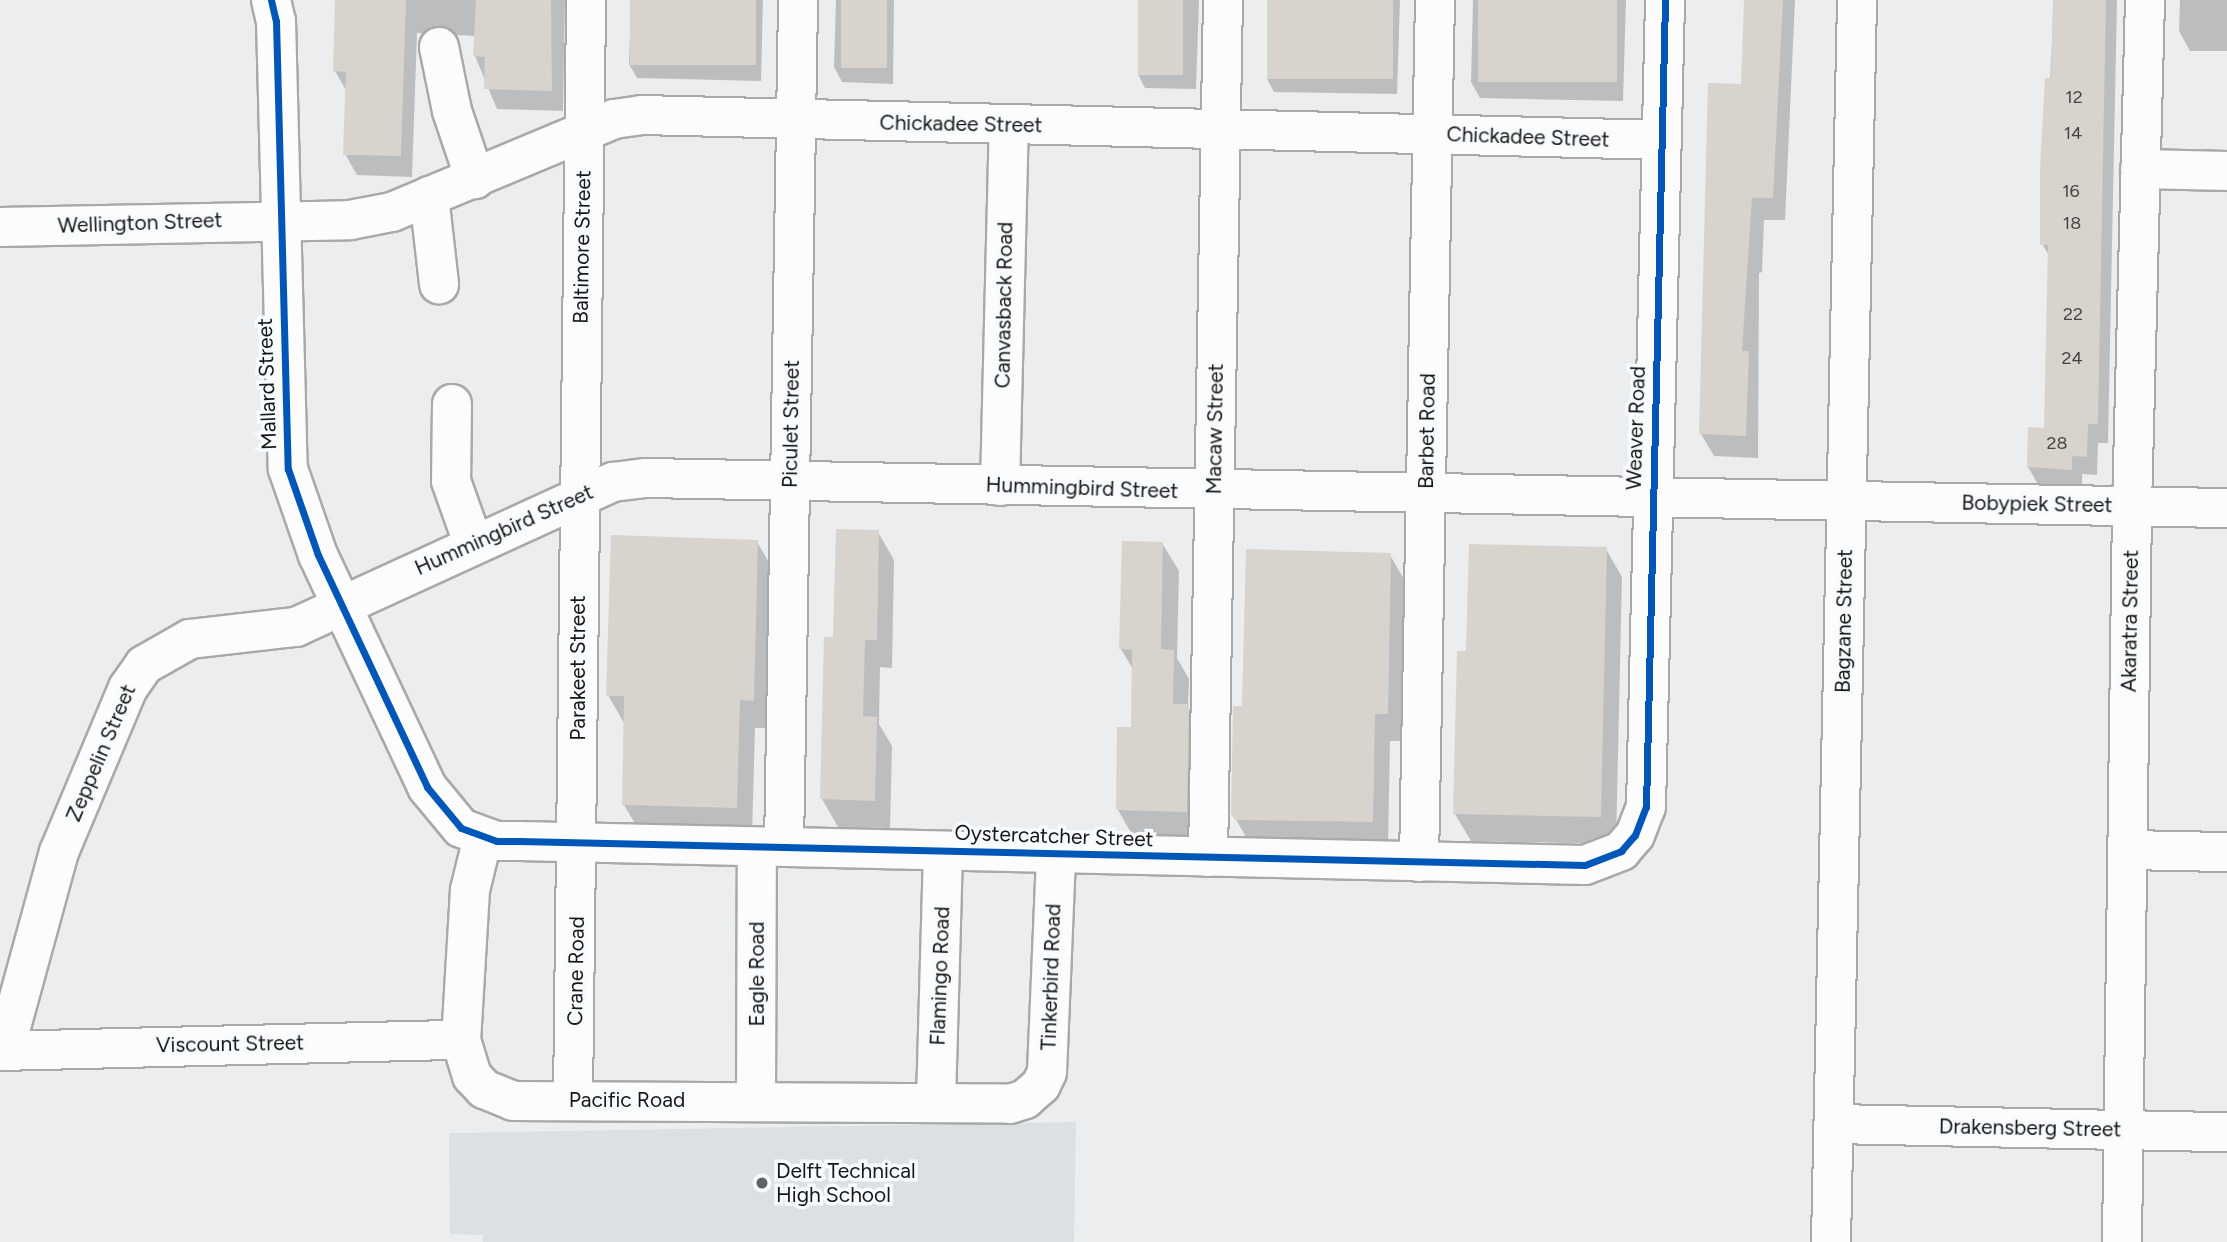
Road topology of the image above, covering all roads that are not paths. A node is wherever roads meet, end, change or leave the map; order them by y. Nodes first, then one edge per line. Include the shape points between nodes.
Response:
1 (271, 0) edge
2 (586, 0) edge
3 (798, 0) edge
4 (1223, 0) edge
5 (1435, 0) edge
6 (1665, 0) edge
7 (1857, 0) edge
8 (2144, 0) edge
9 (439, 47) dead end
10 (794, 120) junction
11 (1009, 125) junction
12 (1219, 129) junction
13 (584, 133) junction
14 (1431, 135) junction
15 (1662, 140) junction
16 (2140, 169) junction
17 (2227, 171) edge
18 (475, 179) junction
19 (429, 196) junction
20 (281, 220) junction
21 (0, 227) edge
22 (439, 284) dead end
23 (452, 404) dead end
24 (791, 481) junction
25 (1000, 486) junction
26 (1214, 492) junction
27 (578, 494) junction
28 (1426, 495) junction
29 (1651, 498) junction
30 (1847, 499) junction
31 (2132, 506) junction
32 (2227, 509) edge
33 (473, 543) junction
34 (343, 603) junction
35 (483, 837) junction
36 (578, 842) junction
37 (771, 847) junction
38 (1622, 850) joint
39 (2128, 850) junction
40 (943, 851) junction
41 (2227, 852) edge
42 (1056, 855) junction
43 (1208, 857) junction
44 (1419, 862) junction
45 (461, 1040) junction
46 (2, 1050) edge
47 (1032, 1095) joint
48 (573, 1100) junction
49 (756, 1101) junction
50 (936, 1102) junction
51 (1834, 1124) junction
52 (2125, 1130) junction
53 (2227, 1132) edge
54 (1830, 1242) edge
55 (2122, 1242) edge

1 - 20 street, Mallard Street via 276,21
2 - 13 street, Baltimore Street
3 - 10 street, Piculet Street
4 - 12 street, Macaw Street
5 - 14 street, Barbet Road
6 - 15 street, Weaver Road
7 - 30 street, Bagzane Street
8 - 16 street, Akaratra Street
9 - 18 street via 452,111
10 - 11 street, Chickadee Street
10 - 13 street, Chickadee Street via 641,115 614,119
10 - 24 street, Piculet Street
11 - 12 street, Chickadee Street
11 - 25 street, Canvasback Road
12 - 14 street, Chickadee Street
12 - 26 street, Macaw Street
13 - 18 street, Chickadee Street
13 - 27 street, Baltimore Street
14 - 15 street, Chickadee Street
14 - 28 street, Barbet Road
15 - 29 street, Weaver Road
16 - 17 street
16 - 31 street, Akaratra Street
18 - 19 street, Chickadee Street
19 - 20 street, Chickadee Street via 392,212 350,220
19 - 22 street
20 - 21 street, Wellington Street
20 - 34 street, Mallard Street via 288,469 318,555
23 - 33 street via 451,481
24 - 25 street, Hummingbird Street
24 - 27 street, Hummingbird Street via 646,478 613,482
24 - 37 street, Piculet Street
25 - 26 street, Hummingbird Street
26 - 28 street, Hummingbird Street
26 - 43 street, Macaw Street
27 - 33 street, Hummingbird Street
27 - 36 street, Parakeet Street
28 - 29 street, Hummingbird Street
28 - 44 street, Barbet Road
29 - 30 street, Hummingbird Street
29 - 38 street, Weaver Road via 1646,807 1635,835
30 - 31 street, Bobypiek Street
30 - 51 street, Bagzane Street
31 - 32 street, Bobypiek Street
31 - 39 street, Akaratra Street
33 - 34 street, Hummingbird Street
34 - 35 street, Mallard Street via 427,787 461,828
34 - 46 street, Zeppelin Street via 296,627 177,643 135,676 54,864
35 - 36 street, Oystercatcher Street
35 - 45 street, Pacific Road via 470,890
36 - 37 street, Oystercatcher Street
36 - 48 street, Crane Road
37 - 40 street, Oystercatcher Street
37 - 49 street, Eagle Road
38 - 44 street, Oystercatcher Street via 1586,865
39 - 41 street
39 - 52 street, Akaratra Street
40 - 42 street, Oystercatcher Street
40 - 50 street, Flamingo Road
42 - 43 street, Oystercatcher Street
42 - 47 street, Tinkerbird Road via 1047,1072
43 - 44 street, Oystercatcher Street
45 - 46 street, Viscount Street
45 - 48 street, Pacific Road via 472,1076 498,1097
47 - 50 street, Pacific Road via 1010,1104
48 - 49 street, Pacific Road
49 - 50 street, Pacific Road
51 - 52 street, Drakensberg Street
51 - 54 street, Bagzane Street
52 - 53 street, Drakensberg Street
52 - 55 street, Akaratra Street

